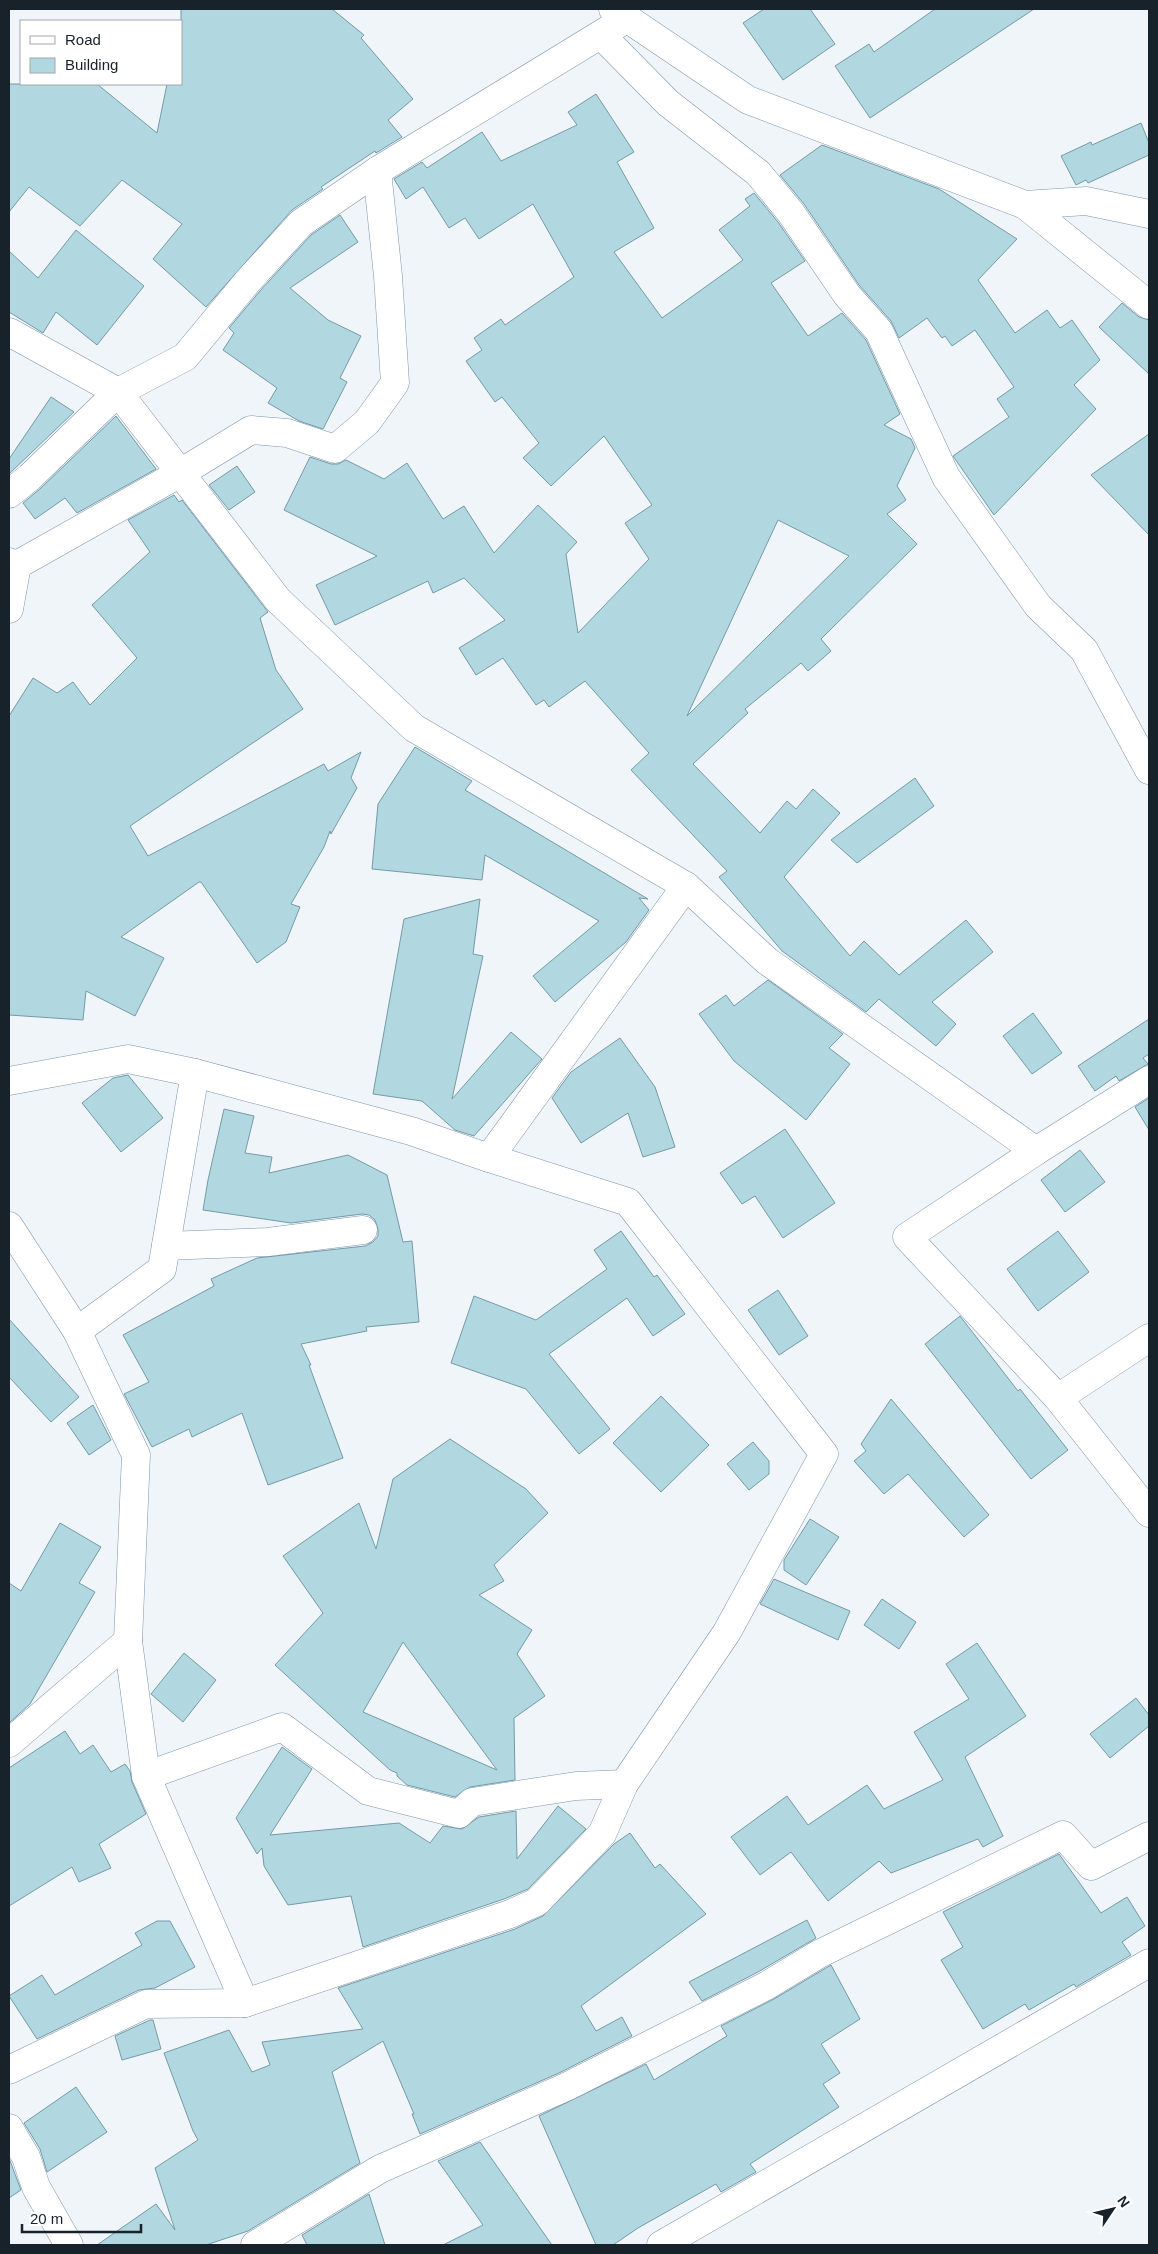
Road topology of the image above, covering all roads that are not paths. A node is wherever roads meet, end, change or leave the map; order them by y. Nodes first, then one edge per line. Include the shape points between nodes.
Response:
1 (620, 14) edge
2 (601, 35) junction
3 (376, 171) junction
4 (1025, 205) junction
5 (1149, 214) edge
6 (1149, 305) edge
7 (9, 332) edge
8 (118, 392) junction
9 (182, 472) junction
10 (9, 494) edge
11 (13, 564) edge
12 (9, 609) edge
13 (1149, 770) edge
14 (686, 886) junction
15 (195, 1073) junction
16 (1149, 1080) edge
17 (9, 1081) edge
18 (1036, 1150) junction
19 (489, 1158) junction
20 (9, 1226) edge
21 (363, 1230) dead end
22 (166, 1246) junction
23 (77, 1331) junction
24 (1149, 1338) edge
25 (1058, 1398) junction
26 (1149, 1513) edge
27 (128, 1641) junction
28 (9, 1743) edge
29 (146, 1776) junction
30 (624, 1784) junction
31 (1149, 1836) edge
32 (1149, 1963) edge
33 (245, 2003) junction
34 (9, 2070) edge
35 (9, 2128) edge
36 (69, 2245) edge
37 (255, 2245) edge
38 (661, 2245) edge

1 - 2 street
1 - 4 street via 748,100
2 - 3 street
2 - 13 street via 668,103 758,173 791,213 847,295 879,331 946,477 1038,606 1084,650
3 - 8 street via 302,223 248,281 185,357
3 - 9 street via 388,276 395,383 367,422 335,449 287,433 251,430
4 - 5 street via 1086,201
4 - 6 street
7 - 8 street
8 - 9 street
8 - 10 street
9 - 11 street
9 - 14 street via 278,600 414,728
11 - 12 street
14 - 18 street via 767,961
14 - 19 street
15 - 17 street via 128,1059
15 - 19 street via 412,1131
15 - 22 street
16 - 18 street
18 - 25 street via 907,1237
19 - 30 street via 628,1202 824,1454 728,1632
20 - 23 street
21 - 22 street via 268,1242
22 - 23 street via 162,1269
23 - 27 street via 136,1455
24 - 25 street
25 - 26 street
27 - 28 street
27 - 29 street
29 - 30 street via 282,1727 368,1792 459,1814 472,1802 576,1786
29 - 33 street
30 - 33 street via 602,1834 536,1902
31 - 37 street via 1091,1866 1063,1835 819,1954 766,1986 566,2087 380,2169
32 - 38 street
33 - 34 street via 146,2004
35 - 36 street via 26,2157 36,2187

